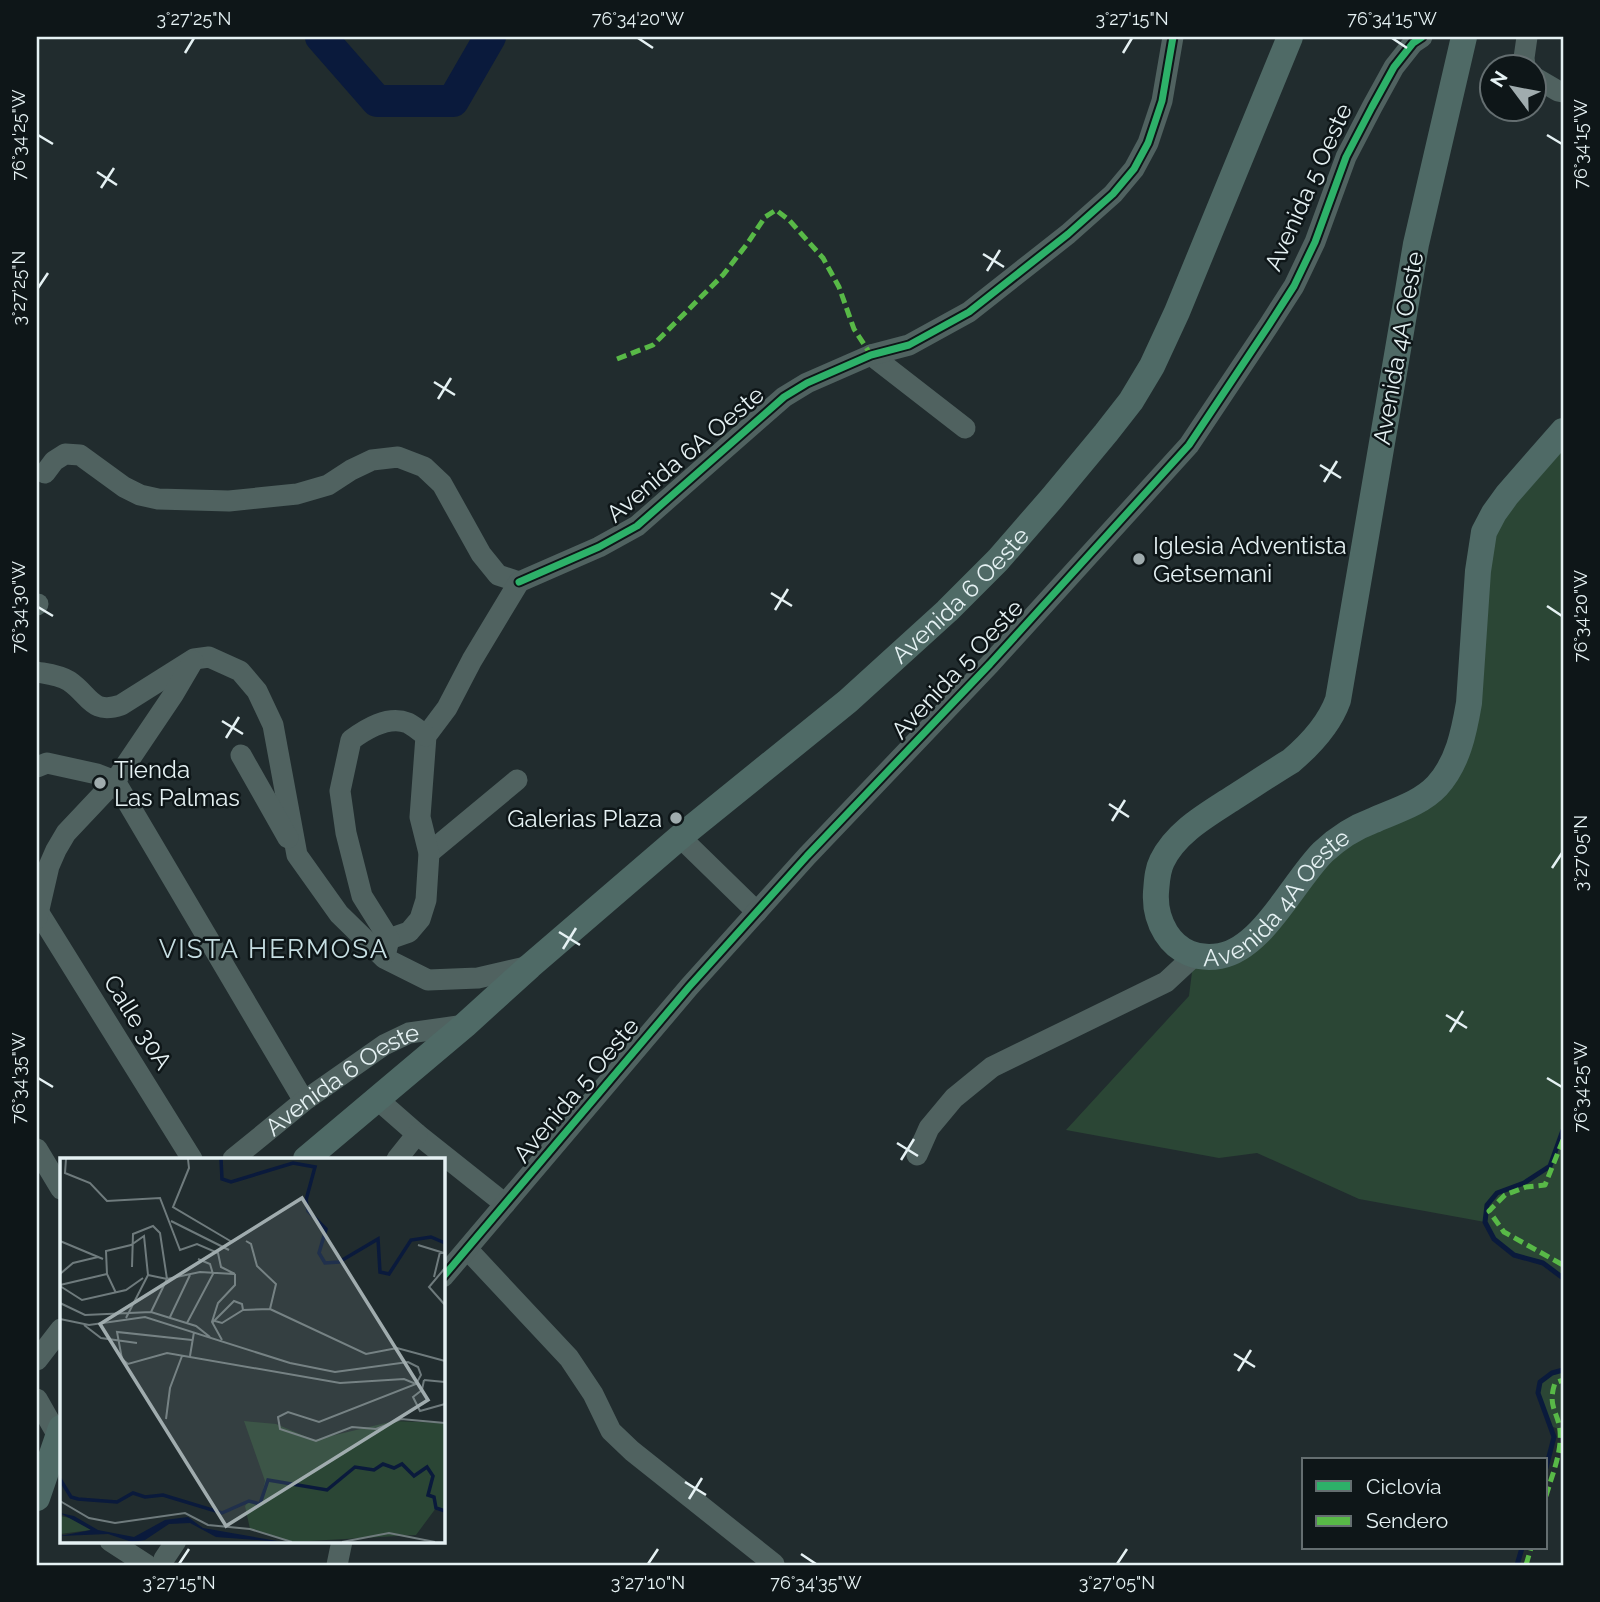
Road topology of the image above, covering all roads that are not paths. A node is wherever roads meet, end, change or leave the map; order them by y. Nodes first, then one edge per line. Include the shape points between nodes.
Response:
1 (1173, 37) edge
2 (1290, 37) edge
3 (1422, 37) edge
4 (1464, 37) edge
5 (871, 355) junction
6 (965, 428) dead end
7 (1563, 431) edge
8 (46, 474) dead end
9 (519, 582) junction
10 (194, 659) junction
11 (37, 672) edge
12 (426, 736) junction
13 (241, 755) dead end
14 (37, 767) edge
15 (517, 779) dead end
16 (115, 781) junction
17 (680, 837) junction
18 (429, 853) junction
19 (297, 855) junction
20 (757, 912) junction
21 (38, 915) edge
22 (387, 948) junction
23 (1194, 956) junction
24 (530, 966) junction
25 (465, 1025) junction
26 (377, 1099) junction
27 (304, 1101) junction
28 (417, 1134) junction
29 (37, 1149) edge
30 (917, 1155) dead end
31 (191, 1158) edge
32 (234, 1158) edge
33 (307, 1158) edge
34 (398, 1158) edge
35 (60, 1187) edge
36 (505, 1203) junction
37 (468, 1250) junction
38 (444, 1276) edge
39 (60, 1330) edge
40 (37, 1360) edge
41 (37, 1399) edge
42 (60, 1432) edge
43 (37, 1498) edge
44 (112, 1542) edge
45 (175, 1542) edge
46 (342, 1542) edge
47 (774, 1564) edge
48 (146, 1565) edge
49 (163, 1565) edge
50 (337, 1565) edge

1 - 5 street, Avenida 6A Oeste via 1162,102 1148,143 1113,194 969,312 909,345
2 - 17 main road, Avenida 6 Oeste via 1177,312 1131,401 998,560 947,611 848,701
3 - 20 street, Avenida 5 Oeste via 1394,67 1346,157 1294,286 1189,445
4 - 23 main road, Avenida 4A Oeste via 1416,244 1338,700 1330,719 1291,761 1196,822 1166,853 1157,877 1159,920 1173,943
5 - 6 street
5 - 9 street, Avenida 6A Oeste via 784,397 636,526
7 - 23 main road, Avenida 4A Oeste via 1507,495 1484,532 1469,703 1450,768 1425,796 1332,844 1248,943 1228,954
8 - 9 street via 65,454 80,455 141,495 229,501 297,494 328,485 372,460 398,457 424,467 442,484 481,554 498,575
9 - 12 street via 447,708
10 - 11 street via 108,709 97,706 70,681
10 - 16 street
10 - 19 street via 209,657 240,671 257,691 273,725
12 - 18 street via 420,817
12 - 22 street via 407,723 391,720 351,740 346,756 340,791 346,833 362,897
13 - 19 street
14 - 16 street via 47,763
15 - 18 street
16 - 21 street via 56,850
16 - 27 street
17 - 20 street
17 - 24 main road, Avenida 6 Oeste
18 - 22 street via 420,919
19 - 22 street via 339,914
20 - 36 street, Avenida 5 Oeste
21 - 31 street, Calle 30A
22 - 24 street via 428,980 478,978
23 - 30 street via 1166,982 992,1067 954,1098 929,1128
24 - 25 main road, Avenida 6 Oeste
25 - 26 main road, Avenida 6 Oeste
25 - 27 street, Avenida 6 Oeste via 409,1033 383,1045
26 - 28 street
26 - 33 main road, Avenida 6 Oeste
27 - 32 street, Avenida 6 Oeste
28 - 34 street
28 - 36 street
29 - 35 street
36 - 37 street, Avenida 5 Oeste
37 - 38 street, Avenida 5 Oeste
37 - 47 street via 569,1358 611,1431
39 - 40 street
41 - 42 street
42 - 43 main road
44 - 48 street
45 - 49 street
46 - 50 street

